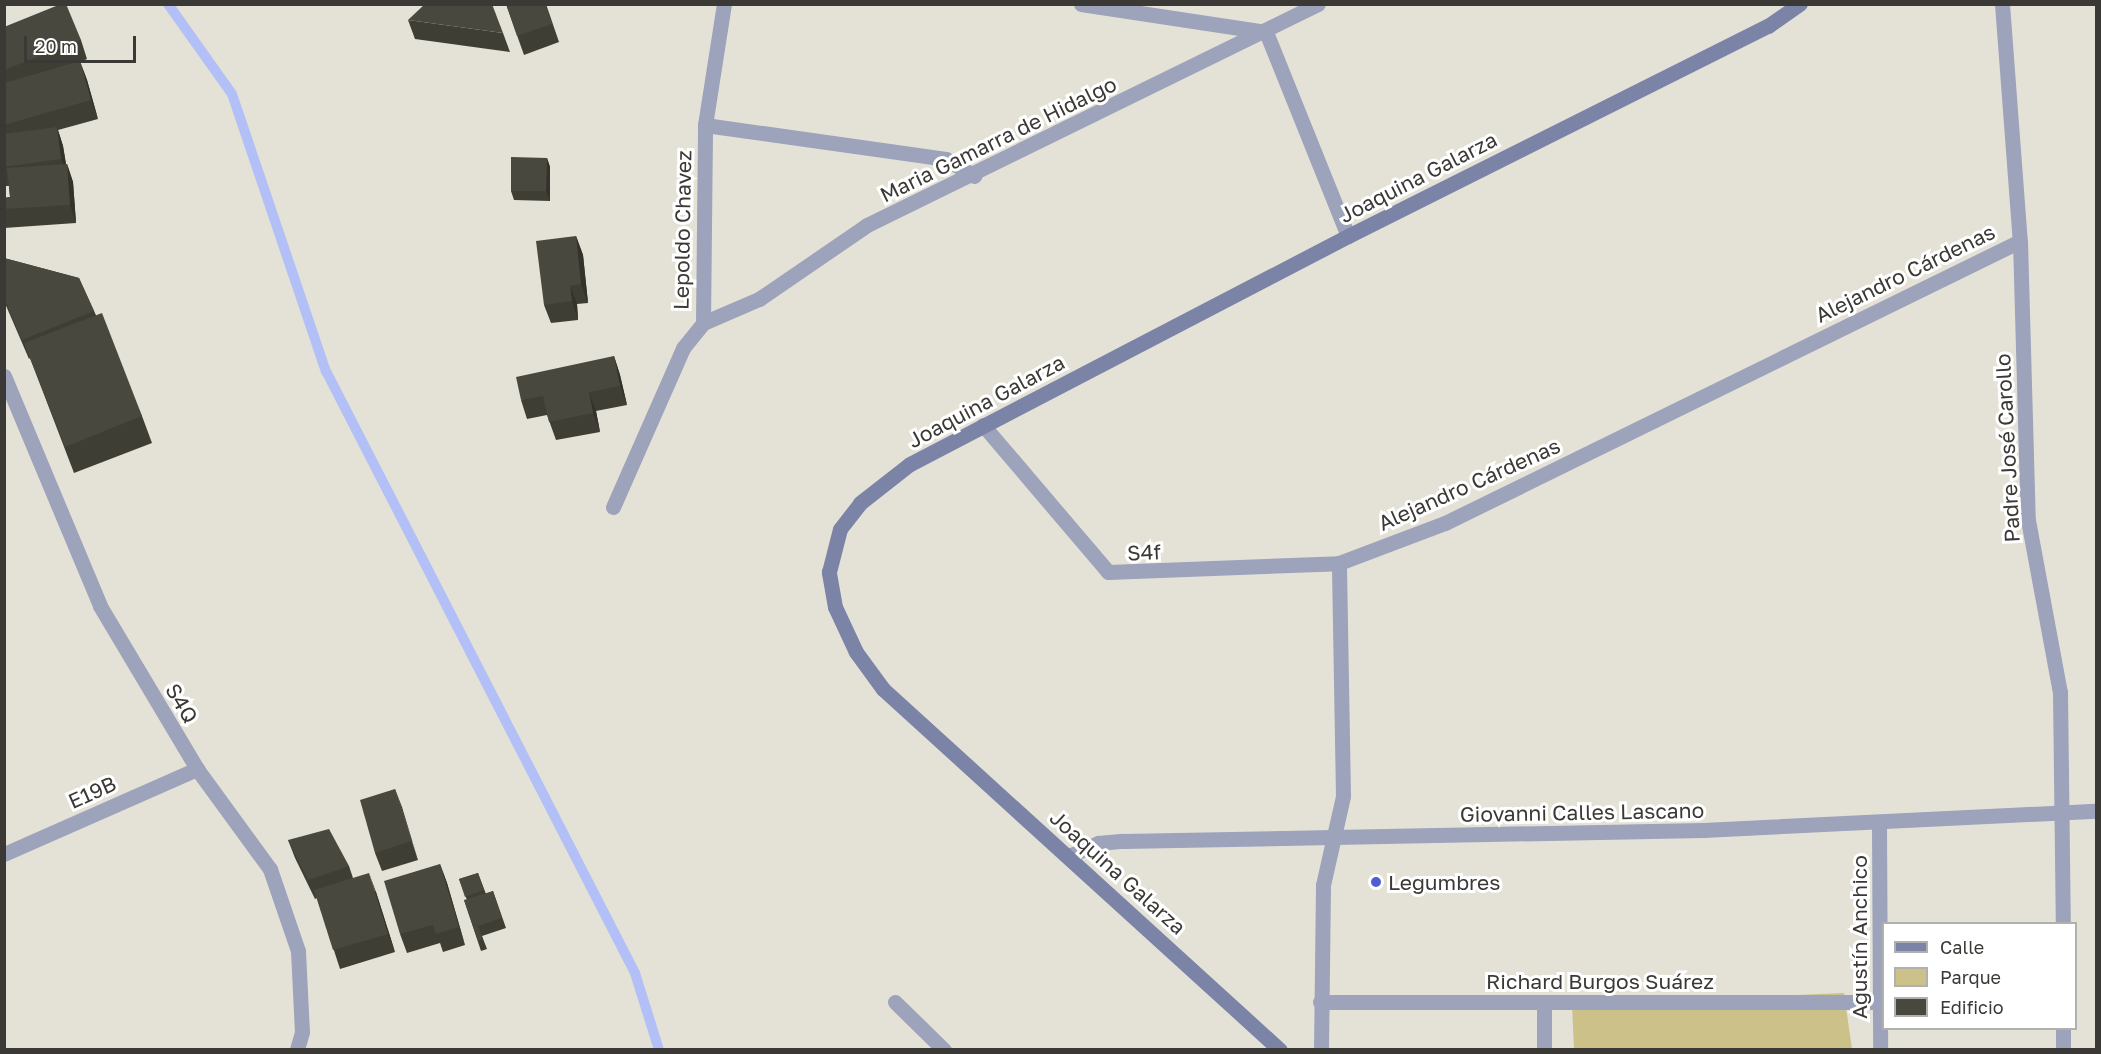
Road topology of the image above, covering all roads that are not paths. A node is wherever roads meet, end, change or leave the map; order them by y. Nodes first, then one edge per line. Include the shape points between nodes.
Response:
1 (724, 4) edge
2 (1081, 4) edge
3 (1318, 4) edge
4 (1800, 4) edge
5 (2002, 4) edge
6 (1144, 9) edge
7 (1266, 32) junction
8 (705, 125) junction
9 (974, 176) junction
10 (1348, 236) junction
11 (2020, 241) junction
12 (702, 323) junction
13 (4, 376) edge
14 (983, 425) junction
15 (613, 507) dead end
16 (1339, 563) junction
17 (197, 769) junction
18 (2097, 811) edge
19 (2064, 817) junction
20 (1880, 824) junction
21 (1332, 837) junction
22 (4, 854) edge
23 (1071, 855) junction
24 (2064, 922) edge
25 (895, 1002) dead end
26 (1320, 1002) junction
27 (1880, 1002) junction
28 (1544, 1003) junction
29 (2063, 1030) edge
30 (297, 1050) edge
31 (944, 1050) edge
32 (1280, 1050) edge
33 (1321, 1050) edge
34 (1544, 1050) edge
35 (1880, 1050) edge
36 (2063, 1050) edge

1 - 8 street, Lepoldo Chavez
2 - 6 street
3 - 7 street, Maria Gamarra de Hidalgo
4 - 10 street, Joaquina Galarza via 1768,26
5 - 11 street, Padre José Carollo
6 - 7 street
7 - 9 street, Maria Gamarra de Hidalgo
7 - 10 street
8 - 9 street via 946,159
8 - 12 street, Lepoldo Chavez
9 - 12 street, Maria Gamarra de Hidalgo via 867,225 759,299
10 - 14 street, Joaquina Galarza
11 - 16 street, Alejandro Cárdenas via 1445,523
11 - 19 street, Padre José Carollo via 2028,520 2060,692
12 - 15 street, Lepoldo Chavez via 683,348
13 - 17 street, S4Q via 100,606
14 - 16 street, S4f via 1100,567 1114,574
14 - 23 street, Joaquina Galarza via 910,464 860,503 834,544 831,589 845,632 883,689
16 - 21 street via 1343,796
17 - 22 street, E19B
17 - 30 street, S4Q via 270,869 298,951 302,1032
18 - 19 street, Giovanni Calles Lascano
19 - 20 street, Giovanni Calles Lascano
19 - 24 street, Padre José Carollo
20 - 21 street, Giovanni Calles Lascano
20 - 27 street, Agustín Anchico
21 - 23 street, Giovanni Calles Lascano via 1123,841
21 - 26 street via 1323,885
23 - 32 street, Joaquina Galarza
25 - 31 street
26 - 28 street, Richard Burgos Suárez
26 - 33 street
27 - 28 street, Richard Burgos Suárez
27 - 35 street, Agustín Anchico
28 - 34 street
29 - 36 street

